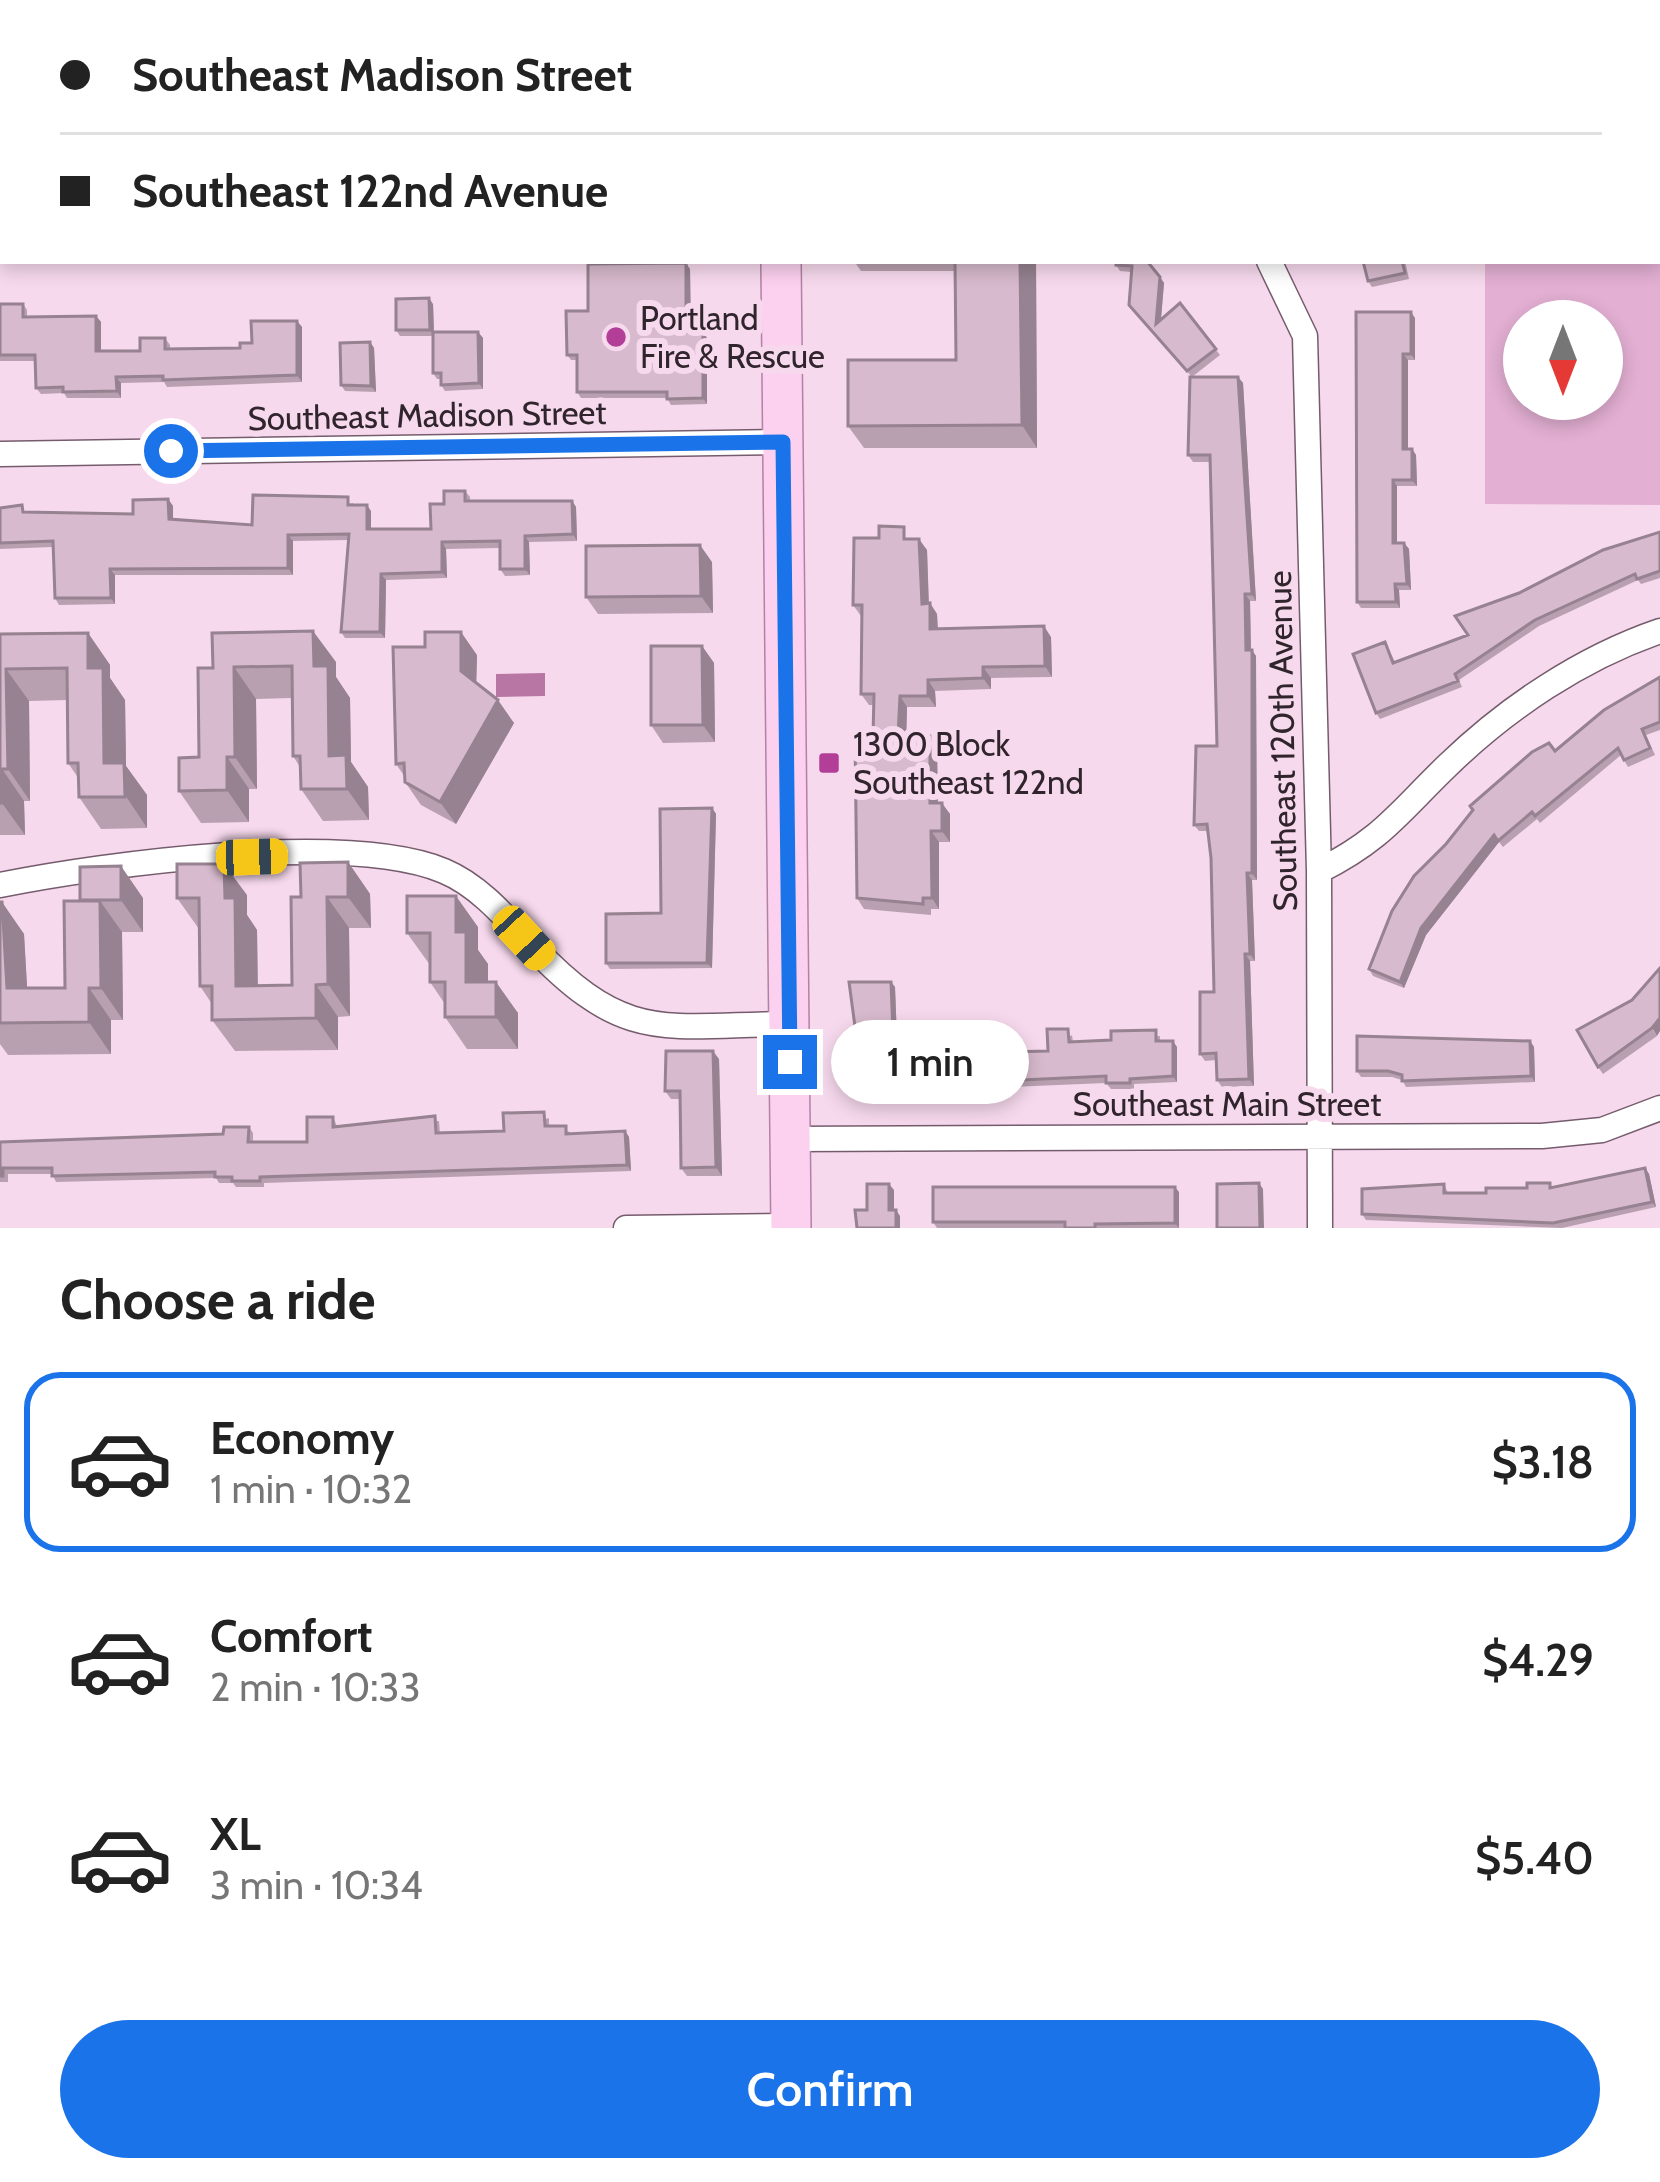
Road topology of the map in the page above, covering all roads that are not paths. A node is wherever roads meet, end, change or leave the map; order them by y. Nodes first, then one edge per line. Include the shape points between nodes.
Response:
1 (782, 264) edge
2 (1269, 264) edge
3 (783, 442) junction
4 (0, 454) edge
5 (1660, 632) edge
6 (1319, 871) junction
7 (0, 885) edge
8 (790, 1024) junction
9 (1660, 1108) edge
10 (1319, 1137) junction
11 (790, 1139) junction
12 (791, 1227) edge
13 (626, 1228) edge
14 (1319, 1228) edge

1 - 3 main road
2 - 6 street, Southeast 120th Avenue via 1305,336
3 - 4 street, Southeast Madison Street
3 - 8 main road
5 - 6 street via 1527,699 1446,766 1368,847
6 - 10 street, Southeast 120th Avenue
7 - 8 street via 170,860 398,858 469,885 604,1011 636,1022
8 - 11 main road
9 - 10 street, Southeast Main Street via 1602,1130 1542,1136
10 - 11 street, Southeast Main Street
10 - 14 street, Southeast 120th Avenue
11 - 12 main road
12 - 13 street

